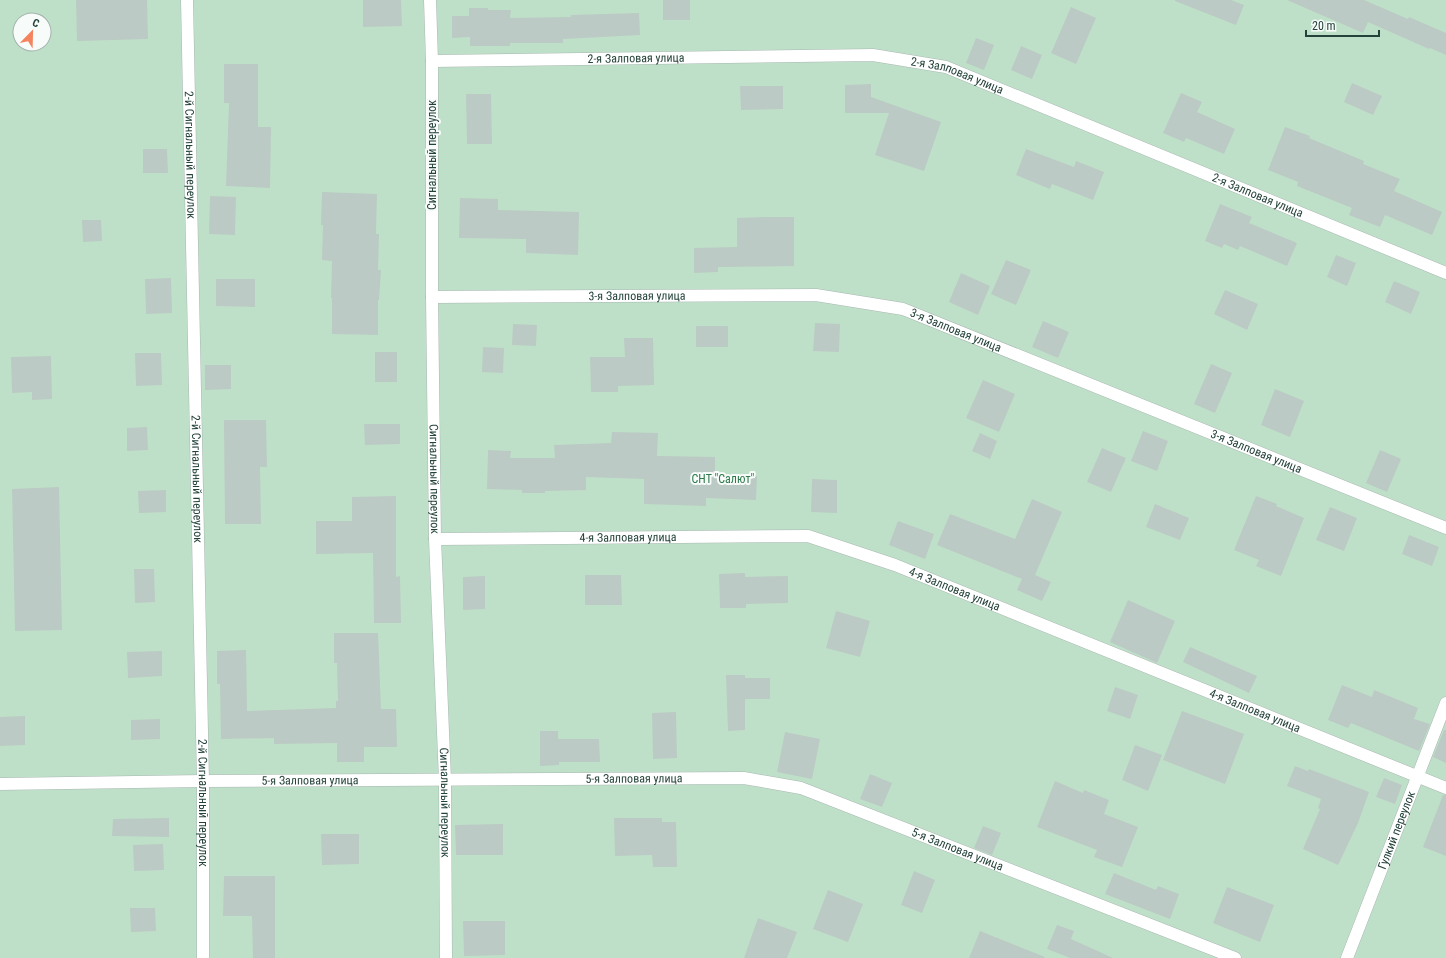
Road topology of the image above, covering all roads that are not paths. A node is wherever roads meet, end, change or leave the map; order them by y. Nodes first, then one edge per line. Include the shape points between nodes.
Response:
1 (187, 0) edge
2 (430, 0) edge
3 (432, 61) junction
4 (1446, 273) edge
5 (432, 297) junction
6 (1446, 528) edge
7 (435, 539) junction
8 (1446, 704) edge
9 (1418, 777) junction
10 (445, 780) junction
11 (203, 781) junction
12 (0, 784) edge
13 (1446, 788) edge
14 (203, 958) edge
15 (446, 958) edge
16 (1235, 958) edge
17 (1347, 958) edge

1 - 11 street, 2-й Сигнальный переулок
2 - 3 street, Сигнальный переулок
3 - 4 street, 2-я Залповая улица via 873,55 946,66
3 - 5 street, Сигнальный переулок
5 - 6 street, 3-я Залповая улица via 816,295 903,309
5 - 7 street, Сигнальный переулок
7 - 9 street, 4-я Залповая улица via 808,536 895,565
7 - 10 street, Сигнальный переулок
8 - 9 street, Гулкий переулок
9 - 13 street, 4-я Залповая улица
9 - 17 street, Гулкий переулок
10 - 11 street, 5-я Залповая улица
10 - 15 street, Сигнальный переулок
10 - 16 street, 5-я Залповая улица via 744,778 801,788
11 - 12 street, 5-я Залповая улица
11 - 14 street, 2-й Сигнальный переулок

